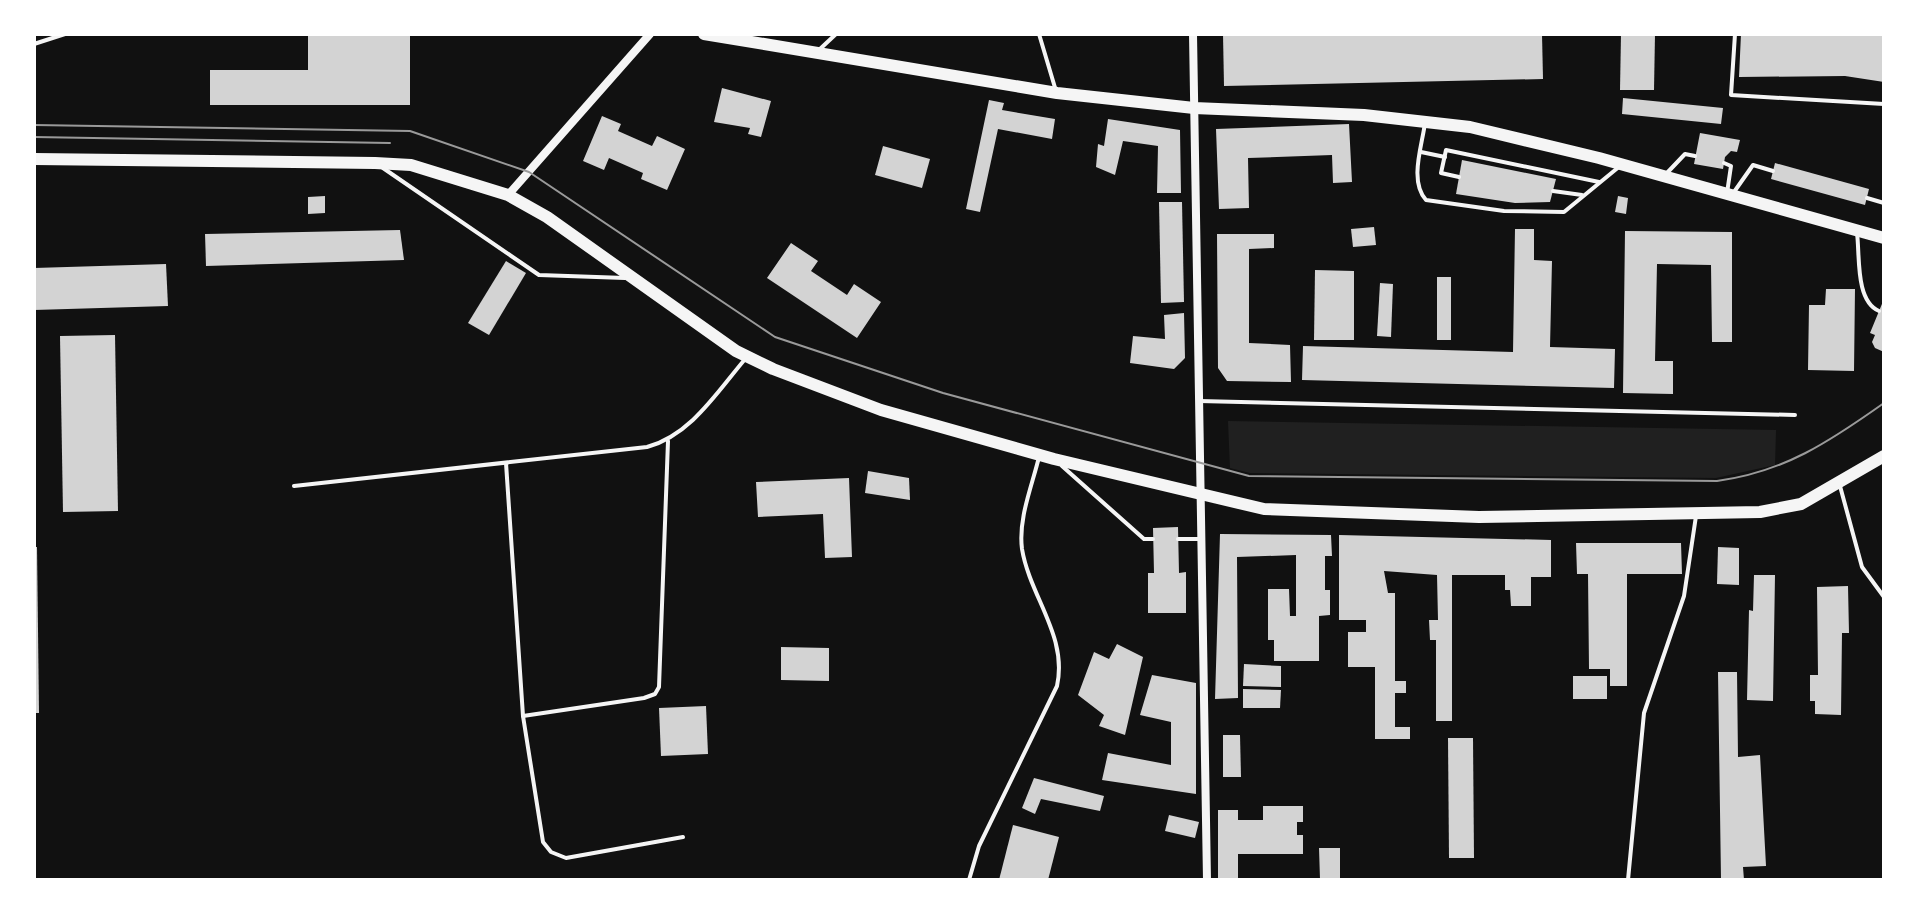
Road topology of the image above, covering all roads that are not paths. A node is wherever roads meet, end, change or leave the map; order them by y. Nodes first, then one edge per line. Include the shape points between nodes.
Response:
1 (65, 34) edge
2 (650, 34) edge
3 (704, 34) edge
4 (836, 34) edge
5 (1039, 34) edge
6 (1193, 34) edge
7 (1735, 34) edge
8 (34, 44) edge
9 (816, 53) junction
10 (1057, 93) junction
11 (1884, 104) edge
12 (1194, 108) junction
13 (1425, 122) junction
14 (1421, 152) junction
15 (1695, 156) dead end
16 (1445, 157) junction
17 (34, 159) edge
18 (375, 163) junction
19 (1724, 163) dead end
20 (1622, 164) junction
21 (1773, 171) dead end
22 (1664, 176) junction
23 (1459, 177) dead end
24 (1599, 182) junction
25 (1553, 191) dead end
26 (508, 195) junction
27 (1584, 196) junction
28 (1729, 196) junction
29 (1867, 198) dead end
30 (1884, 203) edge
31 (1857, 230) junction
32 (1884, 238) edge
33 (635, 279) junction
34 (1879, 311) dead end
35 (748, 356) junction
36 (1199, 401) junction
37 (1795, 415) dead end
38 (668, 441) junction
39 (1040, 455) junction
40 (1884, 456) edge
41 (1054, 459) junction
42 (506, 463) junction
43 (1839, 483) junction
44 (294, 486) dead end
45 (1200, 495) junction
46 (1696, 513) junction
47 (1153, 539) dead end
48 (1178, 539) dead end
49 (1201, 539) junction
50 (1884, 597) edge
51 (523, 716) junction
52 (683, 837) dead end
53 (969, 880) edge
54 (1207, 880) edge
55 (1628, 880) edge

1 - 8 lane
2 - 26 street
3 - 9 main road
4 - 9 lane
5 - 10 lane
6 - 12 street
7 - 11 lane via 1731,95
9 - 10 main road
10 - 12 main road
12 - 13 main road
12 - 36 street
13 - 14 lane
13 - 20 main road via 1470,127
14 - 16 lane
14 - 27 lane via 1417,181 1426,200 1504,211 1564,212
15 - 22 lane via 1685,154
16 - 23 lane via 1441,173
16 - 24 lane via 1446,150
17 - 18 main road
18 - 26 main road via 411,165
18 - 33 lane via 539,275
19 - 28 lane via 1731,166
20 - 22 main road
20 - 24 lane
21 - 28 lane via 1753,165
22 - 28 main road
24 - 27 lane
25 - 27 lane
26 - 33 main road
28 - 31 main road
29 - 30 lane
31 - 32 main road
31 - 34 lane via 1867,302
33 - 35 main road
35 - 38 lane via 682,432
35 - 39 main road via 881,410
36 - 37 lane
36 - 45 street
38 - 42 lane
38 - 51 lane via 659,687 644,698
39 - 41 main road
39 - 53 lane via 1022,548 1057,641 1060,672 979,846
40 - 43 main road
41 - 45 main road
41 - 47 lane via 1144,539
42 - 44 lane
42 - 51 lane
43 - 46 main road via 1786,509
43 - 50 lane via 1862,567
45 - 46 main road via 1280,510 1479,517
45 - 49 street
46 - 55 lane via 1684,596 1644,713
48 - 49 lane
49 - 54 street
51 - 52 lane via 543,842 551,852 566,858

